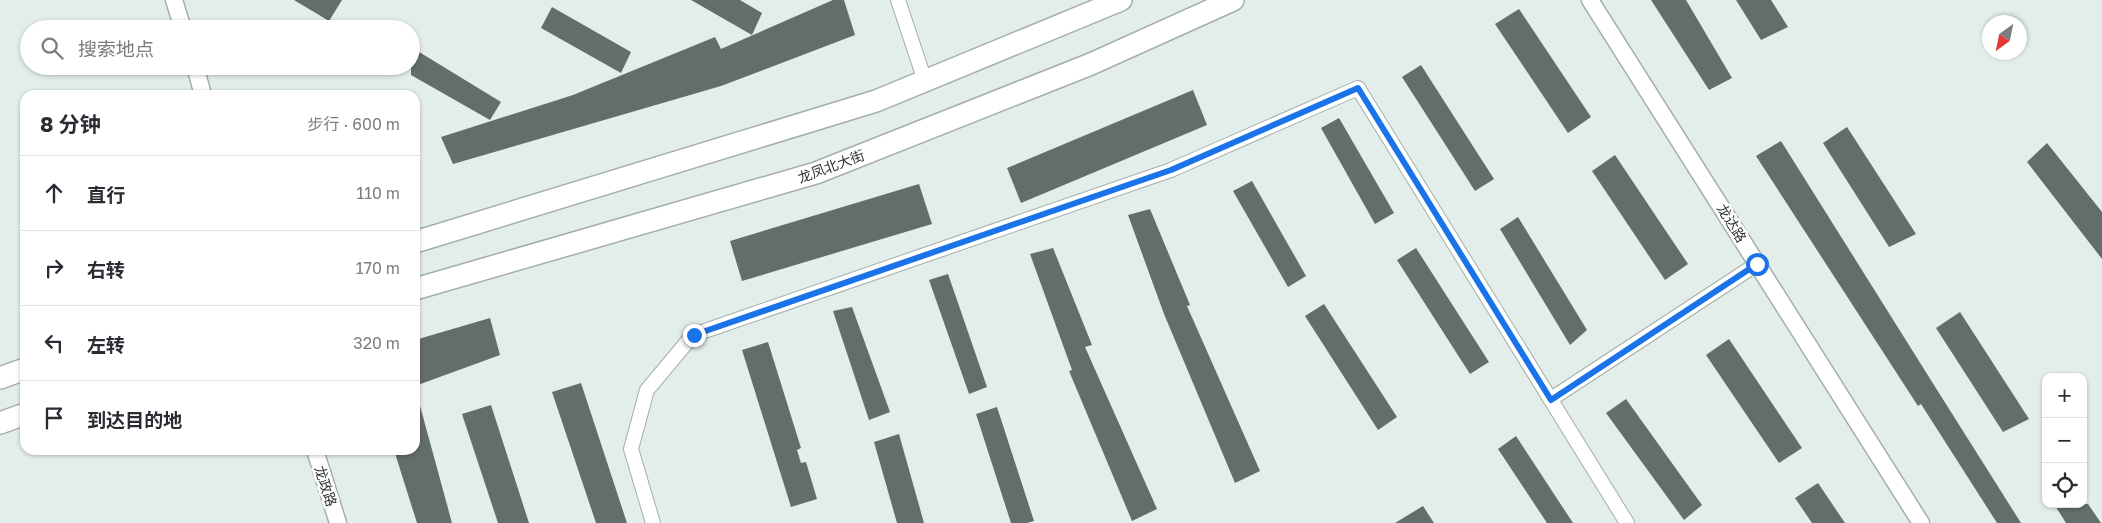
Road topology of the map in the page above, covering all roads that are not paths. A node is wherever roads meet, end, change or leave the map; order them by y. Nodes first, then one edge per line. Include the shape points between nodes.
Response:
1 (174, 0) edge
2 (898, 0) edge
3 (1122, 0) edge
4 (1232, 0) edge
5 (1590, 0) edge
6 (180, 20) edge
7 (198, 75) edge
8 (925, 81) junction
9 (202, 90) edge
10 (420, 240) edge
11 (1757, 264) junction
12 (420, 288) edge
13 (20, 372) edge
14 (0, 378) edge
15 (1551, 400) junction
16 (20, 416) edge
17 (0, 423) edge
18 (317, 455) edge
19 (338, 523) edge
20 (653, 523) edge
21 (1627, 523) edge
22 (1921, 523) edge

1 - 6 street
2 - 8 street
3 - 8 main road
4 - 12 main road, 龙凤北大街 via 1091,64 816,173
5 - 11 street, 龙达路
7 - 9 street
8 - 10 main road via 876,101
11 - 15 street
11 - 22 street, 龙达路
13 - 14 main road
15 - 20 street via 1358,88 1171,170 694,335 647,390 632,448
15 - 21 street
16 - 17 main road
18 - 19 street, 龙政路

